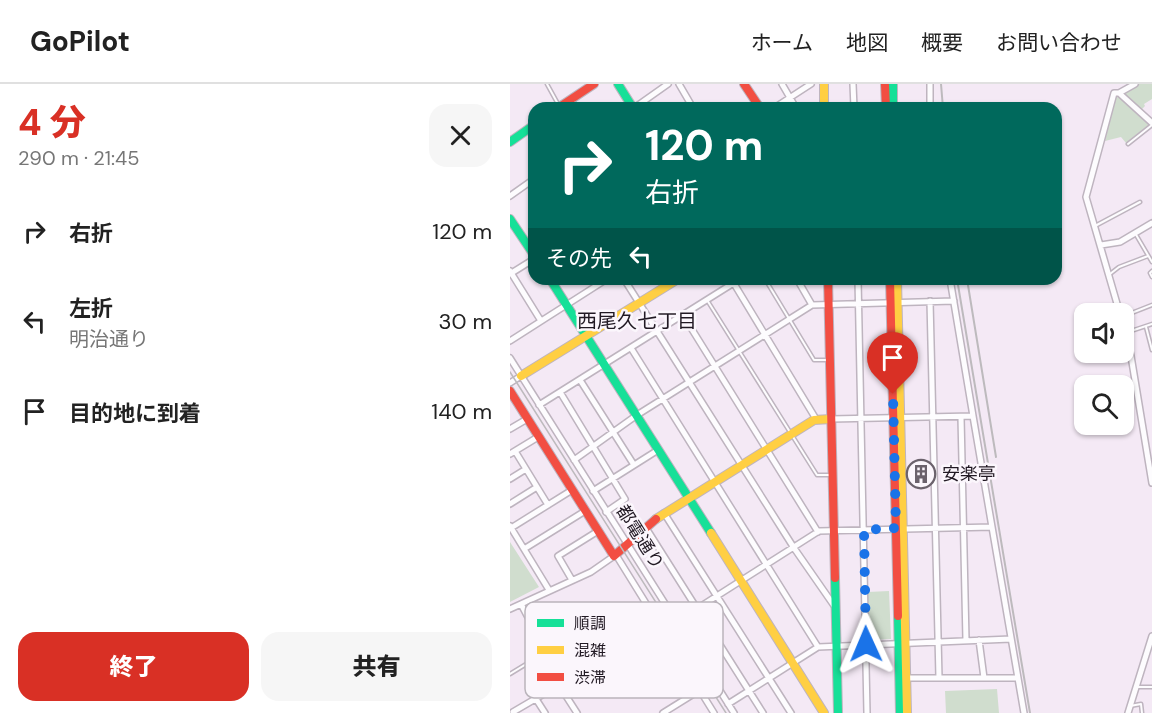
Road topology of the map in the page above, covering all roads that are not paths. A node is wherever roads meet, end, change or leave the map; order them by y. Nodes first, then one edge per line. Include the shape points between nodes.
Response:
1 (548, 84) edge
2 (594, 84) edge
3 (618, 84) edge
4 (668, 84) edge
5 (678, 84) edge
6 (744, 84) edge
7 (782, 84) edge
8 (811, 84) edge
9 (824, 84) edge
10 (853, 84) edge
11 (885, 84) edge
12 (892, 84) edge
13 (930, 84) edge
14 (1135, 84) edge
15 (1119, 93) junction
16 (790, 98) junction
17 (572, 99) junction
18 (557, 102) edge
19 (567, 102) edge
20 (574, 102) edge
21 (630, 102) edge
22 (642, 102) edge
23 (689, 102) edge
24 (756, 102) edge
25 (784, 102) edge
26 (792, 102) edge
27 (824, 102) edge
28 (854, 102) edge
29 (886, 102) edge
30 (893, 102) edge
31 (930, 102) edge
32 (1152, 124) edge
33 (528, 132) edge
34 (510, 142) edge
35 (1128, 144) dead end
36 (528, 184) edge
37 (510, 196) edge
38 (1140, 202) dead end
39 (510, 219) edge
40 (1152, 223) edge
41 (1095, 226) junction
42 (1135, 232) junction
43 (1101, 245) junction
44 (528, 248) edge
45 (1148, 256) junction
46 (528, 261) edge
47 (1152, 262) edge
48 (1152, 271) edge
49 (511, 273) edge
50 (1110, 274) junction
51 (1152, 277) edge
52 (554, 285) edge
53 (599, 285) edge
54 (628, 285) edge
55 (668, 285) edge
56 (727, 285) edge
57 (737, 285) edge
58 (769, 285) edge
59 (800, 285) edge
60 (828, 285) edge
61 (858, 285) edge
62 (891, 285) edge
63 (896, 285) edge
64 (951, 285) edge
65 (707, 300) junction
66 (930, 301) junction
67 (954, 301) junction
68 (894, 302) junction
69 (639, 303) junction
70 (858, 303) junction
71 (1118, 303) edge
72 (567, 305) junction
73 (812, 305) junction
74 (829, 305) junction
75 (1152, 305) edge
76 (1134, 311) edge
77 (683, 315) junction
78 (789, 319) junction
79 (541, 321) junction
80 (1152, 324) edge
81 (1146, 326) junction
82 (1134, 328) edge
83 (658, 331) junction
84 (765, 334) junction
85 (587, 335) junction
86 (510, 340) edge
87 (631, 348) junction
88 (739, 350) junction
89 (1152, 350) edge
90 (510, 358) edge
91 (830, 360) junction
92 (1131, 363) edge
93 (605, 364) junction
94 (714, 366) junction
95 (521, 376) junction
96 (580, 380) junction
97 (690, 381) junction
98 (510, 383) edge
99 (510, 391) edge
100 (560, 392) junction
101 (663, 398) junction
102 (513, 402) edge
103 (539, 405) junction
104 (637, 415) junction
105 (973, 416) junction
106 (897, 417) junction
107 (933, 417) junction
108 (961, 417) junction
109 (861, 418) junction
110 (527, 419) junction
111 (816, 419) junction
112 (831, 419) junction
113 (510, 429) edge
114 (613, 432) junction
115 (792, 434) junction
116 (538, 437) junction
117 (594, 446) junction
118 (658, 450) junction
119 (767, 450) junction
120 (512, 453) edge
121 (574, 460) junction
122 (634, 465) junction
123 (742, 465) junction
124 (526, 469) junction
125 (833, 475) junction
126 (613, 478) junction
127 (510, 479) edge
128 (715, 482) junction
129 (1152, 483) edge
130 (537, 487) junction
131 (572, 490) junction
132 (593, 491) junction
133 (689, 498) junction
134 (510, 504) edge
135 (548, 506) junction
136 (585, 511) junction
137 (606, 512) junction
138 (664, 513) junction
139 (511, 527) edge
140 (992, 527) junction
141 (646, 528) junction
142 (899, 528) junction
143 (935, 528) junction
144 (964, 528) junction
145 (835, 530) junction
146 (864, 530) junction
147 (598, 531) junction
148 (818, 532) junction
149 (627, 546) junction
150 (794, 548) junction
151 (524, 549) junction
152 (615, 556) junction
153 (767, 565) junction
154 (572, 580) junction
155 (741, 581) junction
156 (549, 590) junction
157 (718, 596) junction
158 (644, 602) edge
159 (663, 602) edge
160 (694, 602) edge
161 (709, 602) edge
162 (722, 602) edge
163 (521, 604) junction
164 (723, 604) edge
165 (836, 608) junction
166 (510, 609) edge
167 (525, 612) edge
168 (1152, 638) edge
169 (1011, 639) junction
170 (966, 640) junction
171 (979, 640) junction
172 (902, 642) junction
173 (938, 642) junction
174 (866, 644) junction
175 (837, 646) junction
176 (818, 647) junction
177 (723, 649) edge
178 (793, 664) junction
179 (525, 665) edge
180 (510, 674) edge
181 (769, 678) junction
182 (903, 678) junction
183 (939, 678) junction
184 (984, 678) junction
185 (1017, 678) junction
186 (1136, 687) junction
187 (1152, 687) edge
188 (749, 691) junction
189 (723, 696) edge
190 (567, 698) edge
191 (687, 698) edge
192 (705, 698) edge
193 (536, 699) joint
194 (728, 704) junction
195 (1130, 706) junction
196 (512, 711) edge
197 (821, 712) edge
198 (545, 713) edge
199 (577, 713) edge
200 (663, 713) edge
201 (713, 713) edge
202 (734, 713) edge
203 (763, 713) edge
204 (791, 713) edge
205 (838, 713) edge
206 (867, 713) edge
207 (900, 713) edge
208 (907, 713) edge
209 (1024, 713) edge
210 (1128, 713) edge
211 (1142, 713) edge

1 - 18 lane
2 - 17 street
3 - 21 street
4 - 22 street
5 - 23 street
6 - 24 street
7 - 16 street
8 - 16 street
9 - 27 street
10 - 28 street
11 - 29 street
12 - 30 street
13 - 31 street
14 - 15 street
15 - 32 street
15 - 41 street via 1114,93 1086,197
16 - 25 street
16 - 26 street
17 - 19 street
17 - 20 lane
32 - 35 lane
33 - 34 street
36 - 37 street
38 - 41 lane
39 - 44 street
40 - 42 street
41 - 43 street
42 - 43 street via 1120,242
42 - 45 lane
43 - 50 street
45 - 47 lane
45 - 50 lane
46 - 49 street
48 - 51 lane
49 - 79 street
50 - 71 street
52 - 72 street
53 - 72 street
54 - 69 street
55 - 69 street
56 - 65 street
57 - 84 street
58 - 78 lane
59 - 73 street
60 - 74 street
61 - 70 street
62 - 68 street
63 - 68 street
64 - 67 street
65 - 77 street
65 - 88 lane
66 - 67 street
66 - 68 street
66 - 107 street
67 - 105 street
68 - 70 street
68 - 106 street
69 - 83 street
69 - 85 street
70 - 74 street
70 - 109 street
72 - 79 street
72 - 85 street
73 - 74 street
73 - 78 street
74 - 91 street
75 - 76 lane
77 - 83 street
77 - 94 street
78 - 84 street
78 - 91 lane via 814,360
79 - 86 street
80 - 81 lane
81 - 82 lane
81 - 89 lane
83 - 87 street
83 - 97 street
84 - 88 street
84 - 111 street
85 - 93 street
85 - 95 street
87 - 93 street
87 - 101 street
88 - 94 street
88 - 115 lane
90 - 95 street, 都電通り
91 - 112 street
92 - 129 street
93 - 96 street
93 - 104 street
94 - 97 street
94 - 119 street
95 - 98 street
95 - 103 street, 都電通り
96 - 100 street
96 - 114 street
97 - 101 street
97 - 123 street
99 - 102 street, 都電通り
100 - 103 street
100 - 117 street
101 - 104 street
101 - 128 street
102 - 110 street, 都電通り
103 - 121 street, 都電通り
104 - 114 street
104 - 118 street
105 - 108 street
105 - 140 street
106 - 107 street
106 - 109 street
106 - 142 street
107 - 108 street
107 - 143 street
108 - 144 street
109 - 112 street
109 - 146 street
110 - 113 street
110 - 116 street, 都電通り
111 - 112 street
111 - 115 street
112 - 125 street
114 - 117 street
114 - 122 street
115 - 119 street
115 - 125 lane via 817,474
116 - 120 street
116 - 131 street, 都電通り
117 - 121 street
117 - 126 street
118 - 122 street
118 - 133 street
119 - 123 street
119 - 148 street
120 - 124 street
121 - 132 street, 都電通り
122 - 126 street
123 - 128 street
123 - 150 street
124 - 127 street
124 - 130 street
125 - 145 street
126 - 132 street
126 - 137 street via 626,499
128 - 133 street
128 - 153 street
130 - 134 street
130 - 135 street
131 - 135 street
131 - 136 street, 都電通り
132 - 137 street, 都電通り
133 - 138 street
133 - 155 street
135 - 139 street
136 - 147 street, 都電通り
136 - 151 street
137 - 149 street, 都電通り
138 - 141 street
138 - 157 street
139 - 151 street
140 - 144 street
140 - 169 street
141 - 149 street
141 - 160 street
142 - 143 street
142 - 146 street
142 - 172 street
143 - 144 street
143 - 173 street
144 - 170 street
145 - 146 street
145 - 148 street
145 - 165 street
146 - 174 street
147 - 152 street, 都電通り
147 - 154 street via 558,556
148 - 150 street
149 - 152 street
149 - 159 street, 都電通り
150 - 153 street
150 - 165 street
151 - 156 street
152 - 154 street
152 - 158 street, 都電通り
153 - 155 street
153 - 176 street
154 - 156 street
155 - 157 street
155 - 178 street
156 - 163 street
157 - 161 street
157 - 162 street
163 - 166 street
163 - 167 street
164 - 181 street
165 - 175 street
168 - 186 street
169 - 171 street
169 - 185 street
170 - 171 street
170 - 173 street
171 - 184 street
172 - 173 street
172 - 174 street
172 - 182 street
173 - 183 street
174 - 175 street
174 - 206 street
175 - 176 street
175 - 205 street
176 - 178 street
177 - 188 street
178 - 181 street
178 - 197 street
179 - 180 lane
181 - 188 street
181 - 204 street
182 - 183 street
182 - 207 street
182 - 208 street
183 - 184 street
184 - 185 street
185 - 209 street
186 - 187 lane
186 - 195 street
188 - 194 street
188 - 203 street
189 - 194 street, 都電通り
190 - 199 street
191 - 200 street
192 - 201 street, 都電通り
193 - 196 street
193 - 198 street
194 - 202 street, 都電通り
195 - 210 street
195 - 211 lane via 1141,704

